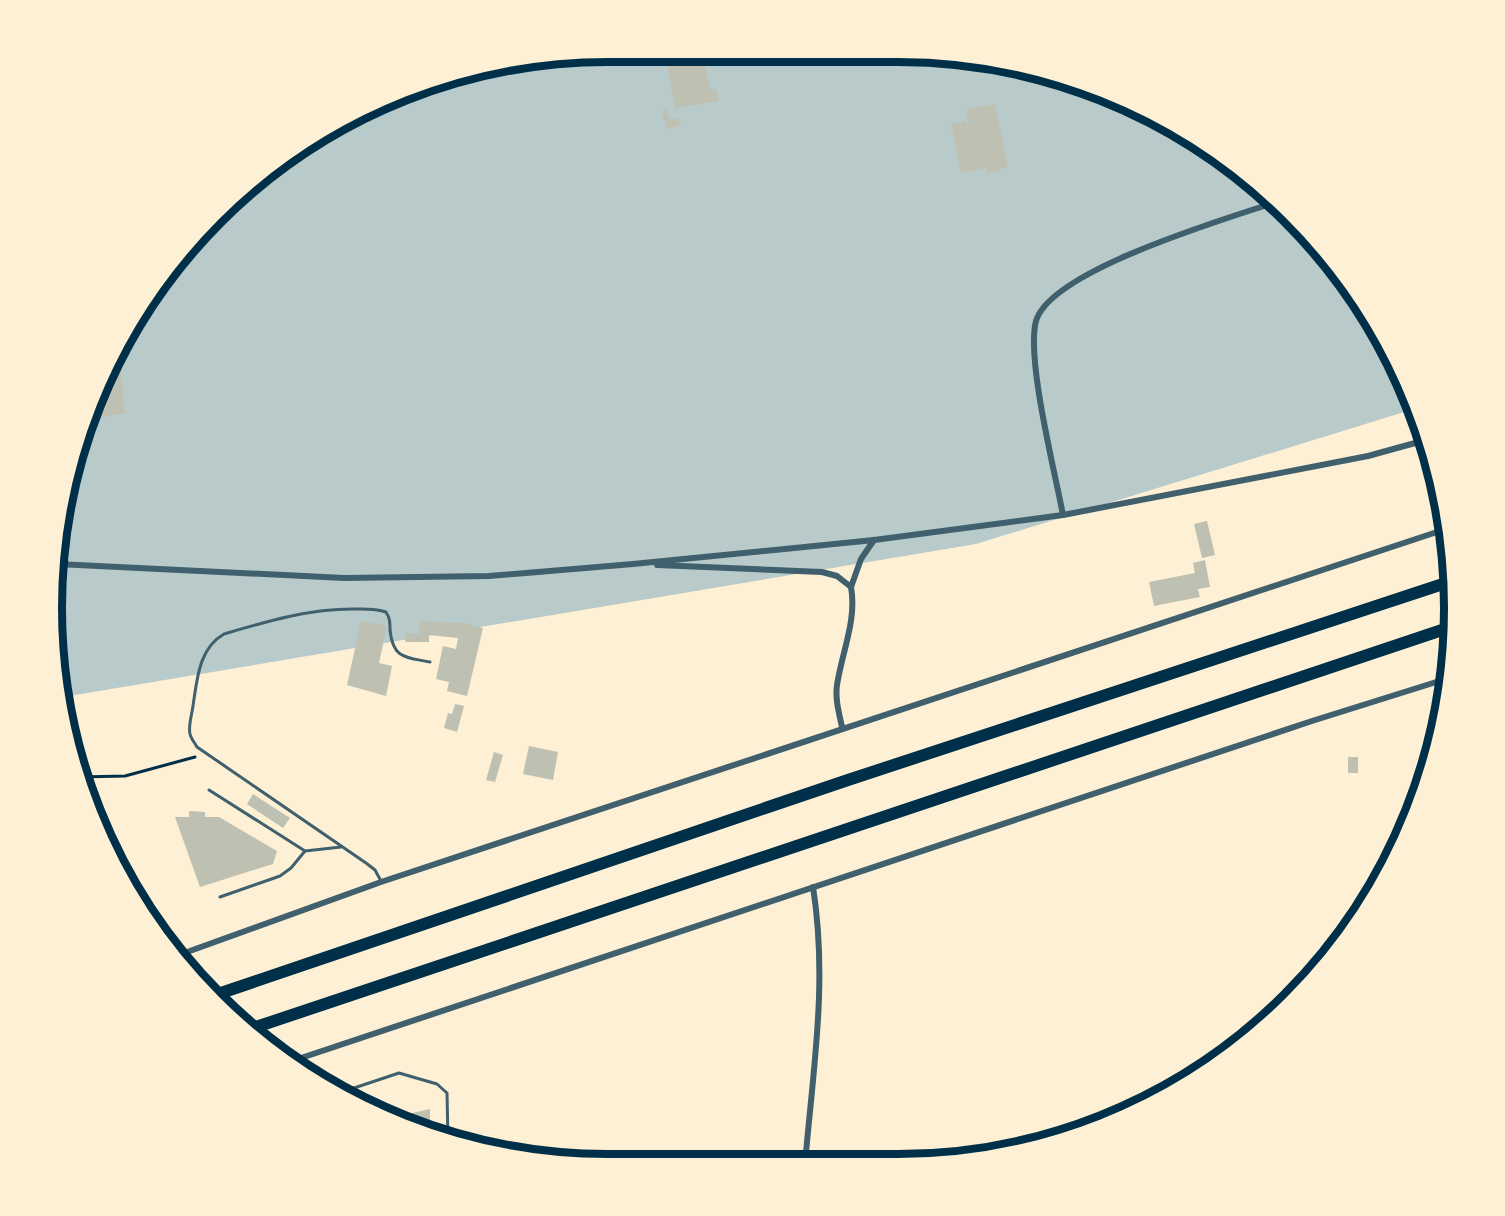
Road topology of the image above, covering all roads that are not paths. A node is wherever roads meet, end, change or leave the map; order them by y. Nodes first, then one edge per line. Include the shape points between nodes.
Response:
1 (1266, 206) edge
2 (1417, 442) edge
3 (1063, 515) junction
4 (1438, 532) edge
5 (874, 540) junction
6 (64, 564) edge
7 (633, 564) junction
8 (1443, 583) edge
9 (851, 586) junction
10 (1443, 630) edge
11 (430, 662) dead end
12 (1439, 681) edge
13 (842, 727) junction
14 (209, 790) dead end
15 (343, 847) junction
16 (305, 851) junction
17 (381, 882) junction
18 (813, 887) junction
19 (220, 897) dead end
20 (184, 953) edge
21 (221, 993) edge
22 (257, 1027) edge
23 (299, 1059) edge
24 (350, 1089) edge
25 (448, 1130) edge
26 (806, 1154) edge

1 - 3 street via 1122,257 1060,292 1045,306 1036,321 1035,364
2 - 3 street via 1368,456
3 - 5 street
4 - 13 street
5 - 7 street
5 - 9 street via 861,559
6 - 7 street via 344,578 489,576
7 - 9 street via 822,572
8 - 21 highway
9 - 13 street via 854,602 837,687
10 - 22 highway
11 - 15 lane via 398,653 391,638 389,617 380,610 299,612 224,634 208,649 197,678 190,735 204,754
12 - 18 street
13 - 17 street
14 - 16 lane
15 - 16 lane
15 - 17 lane via 375,870
16 - 19 lane via 280,876
17 - 20 street
18 - 23 street
18 - 26 street via 819,922 821,1014
24 - 25 lane via 399,1072 437,1084 447,1093

